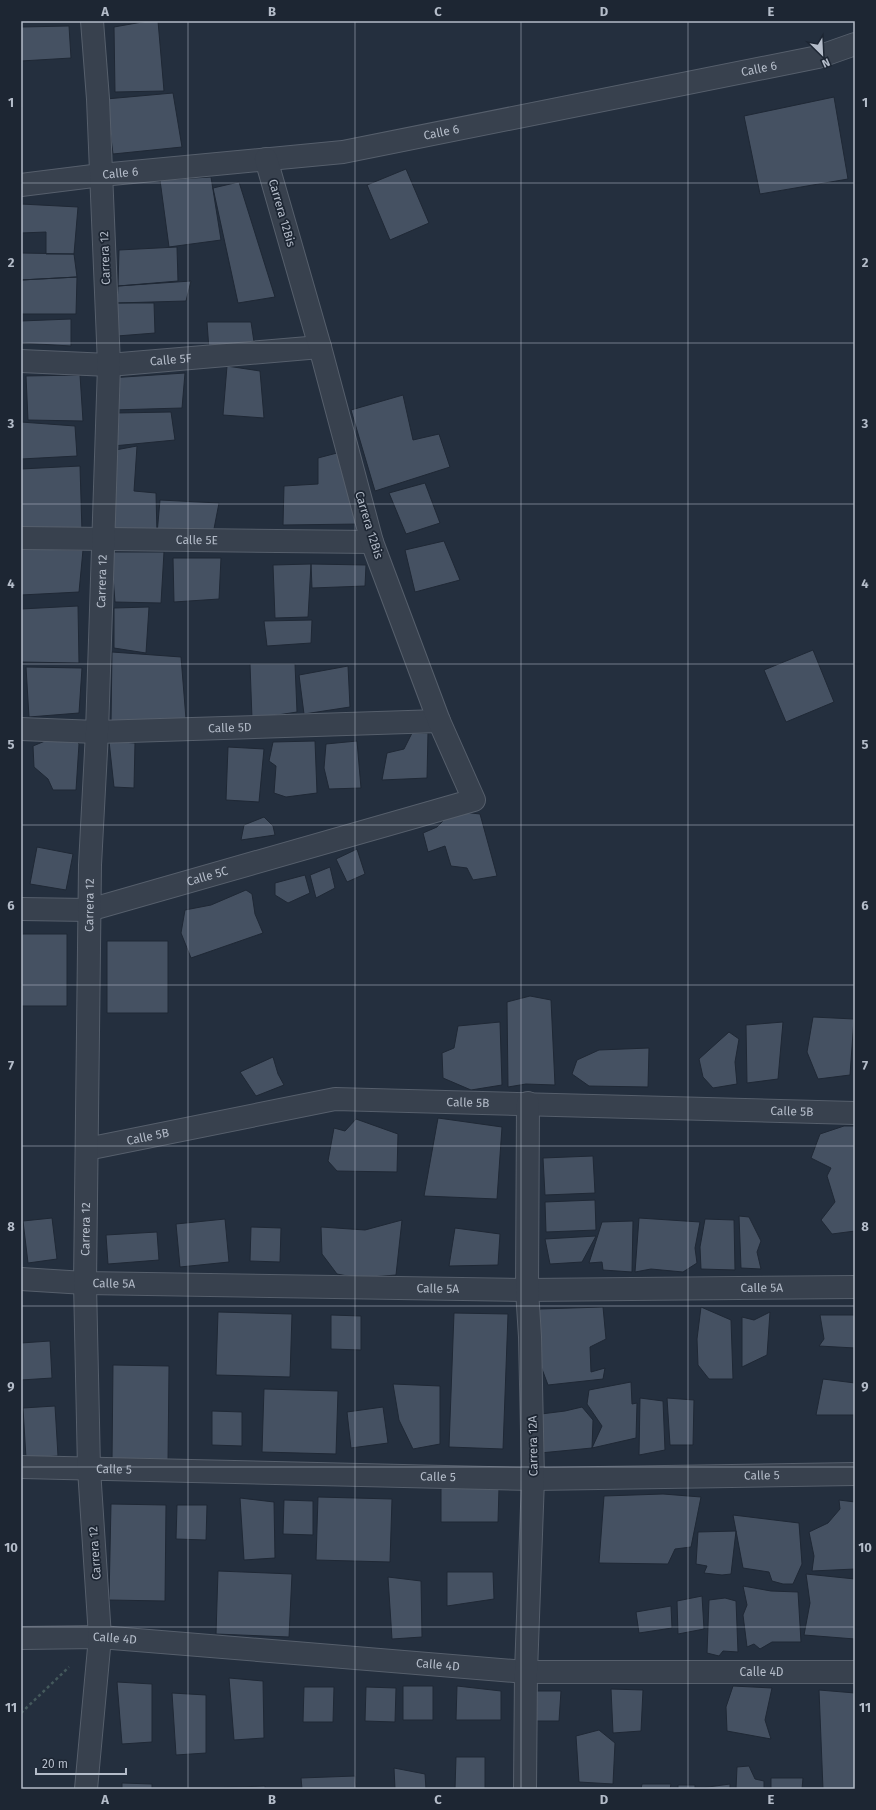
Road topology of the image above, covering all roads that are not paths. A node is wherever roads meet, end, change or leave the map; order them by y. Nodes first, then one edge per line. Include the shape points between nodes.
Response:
1 (92, 21) edge
2 (855, 44) edge
3 (266, 159) junction
4 (101, 175) junction
5 (21, 185) edge
6 (320, 347) junction
7 (21, 361) edge
8 (109, 365) junction
9 (21, 538) edge
10 (103, 538) junction
11 (372, 542) junction
12 (438, 721) junction
13 (21, 728) edge
14 (97, 732) junction
15 (390, 823) joint
16 (21, 909) edge
17 (89, 910) junction
18 (528, 1104) junction
19 (855, 1113) edge
20 (87, 1149) junction
21 (21, 1279) edge
22 (84, 1283) junction
23 (855, 1287) edge
24 (527, 1290) junction
25 (21, 1467) edge
26 (89, 1468) junction
27 (855, 1474) edge
28 (534, 1479) junction
29 (100, 1637) junction
30 (21, 1638) edge
31 (526, 1672) junction
32 (855, 1672) edge
33 (86, 1789) edge
34 (525, 1789) edge

1 - 4 street, Carrera 12
2 - 3 street, Calle 6 via 818,57 350,151
3 - 4 street, Calle 6
3 - 6 street, Carrera 12Bis
4 - 5 street, Calle 6
4 - 8 street, Carrera 12
6 - 8 street, Calle 5F
6 - 11 street, Carrera 12Bis
7 - 8 street, Calle 5F
8 - 10 street, Carrera 12
9 - 10 street, Calle 5E
10 - 11 street, Calle 5E
10 - 14 street, Carrera 12
11 - 12 street, Carrera 12Bis
12 - 14 street, Calle 5D
12 - 15 street, Carrera 12Bis via 474,800
13 - 14 street, Calle 5D
14 - 17 street, Carrera 12
15 - 17 street, Calle 5C
16 - 17 street, Calle 5C
17 - 20 street, Carrera 12
18 - 19 street, Calle 5B
18 - 20 street, Calle 5B via 335,1098
18 - 24 street, Carrera 12A
20 - 22 street, Carrera 12
21 - 22 street, Calle 5A
22 - 24 street, Calle 5A
22 - 26 street, Carrera 12
23 - 24 street, Calle 5A
24 - 28 street, Carrera 12A
25 - 26 street, Calle 5
26 - 28 street, Calle 5
26 - 29 street, Carrera 12
27 - 28 street, Calle 5
28 - 31 street, Carrera 12A
29 - 30 street, Calle 4D
29 - 31 street, Calle 4D
29 - 33 street, Carrera 12
31 - 32 street, Calle 4D
31 - 34 street, Carrera 12A

